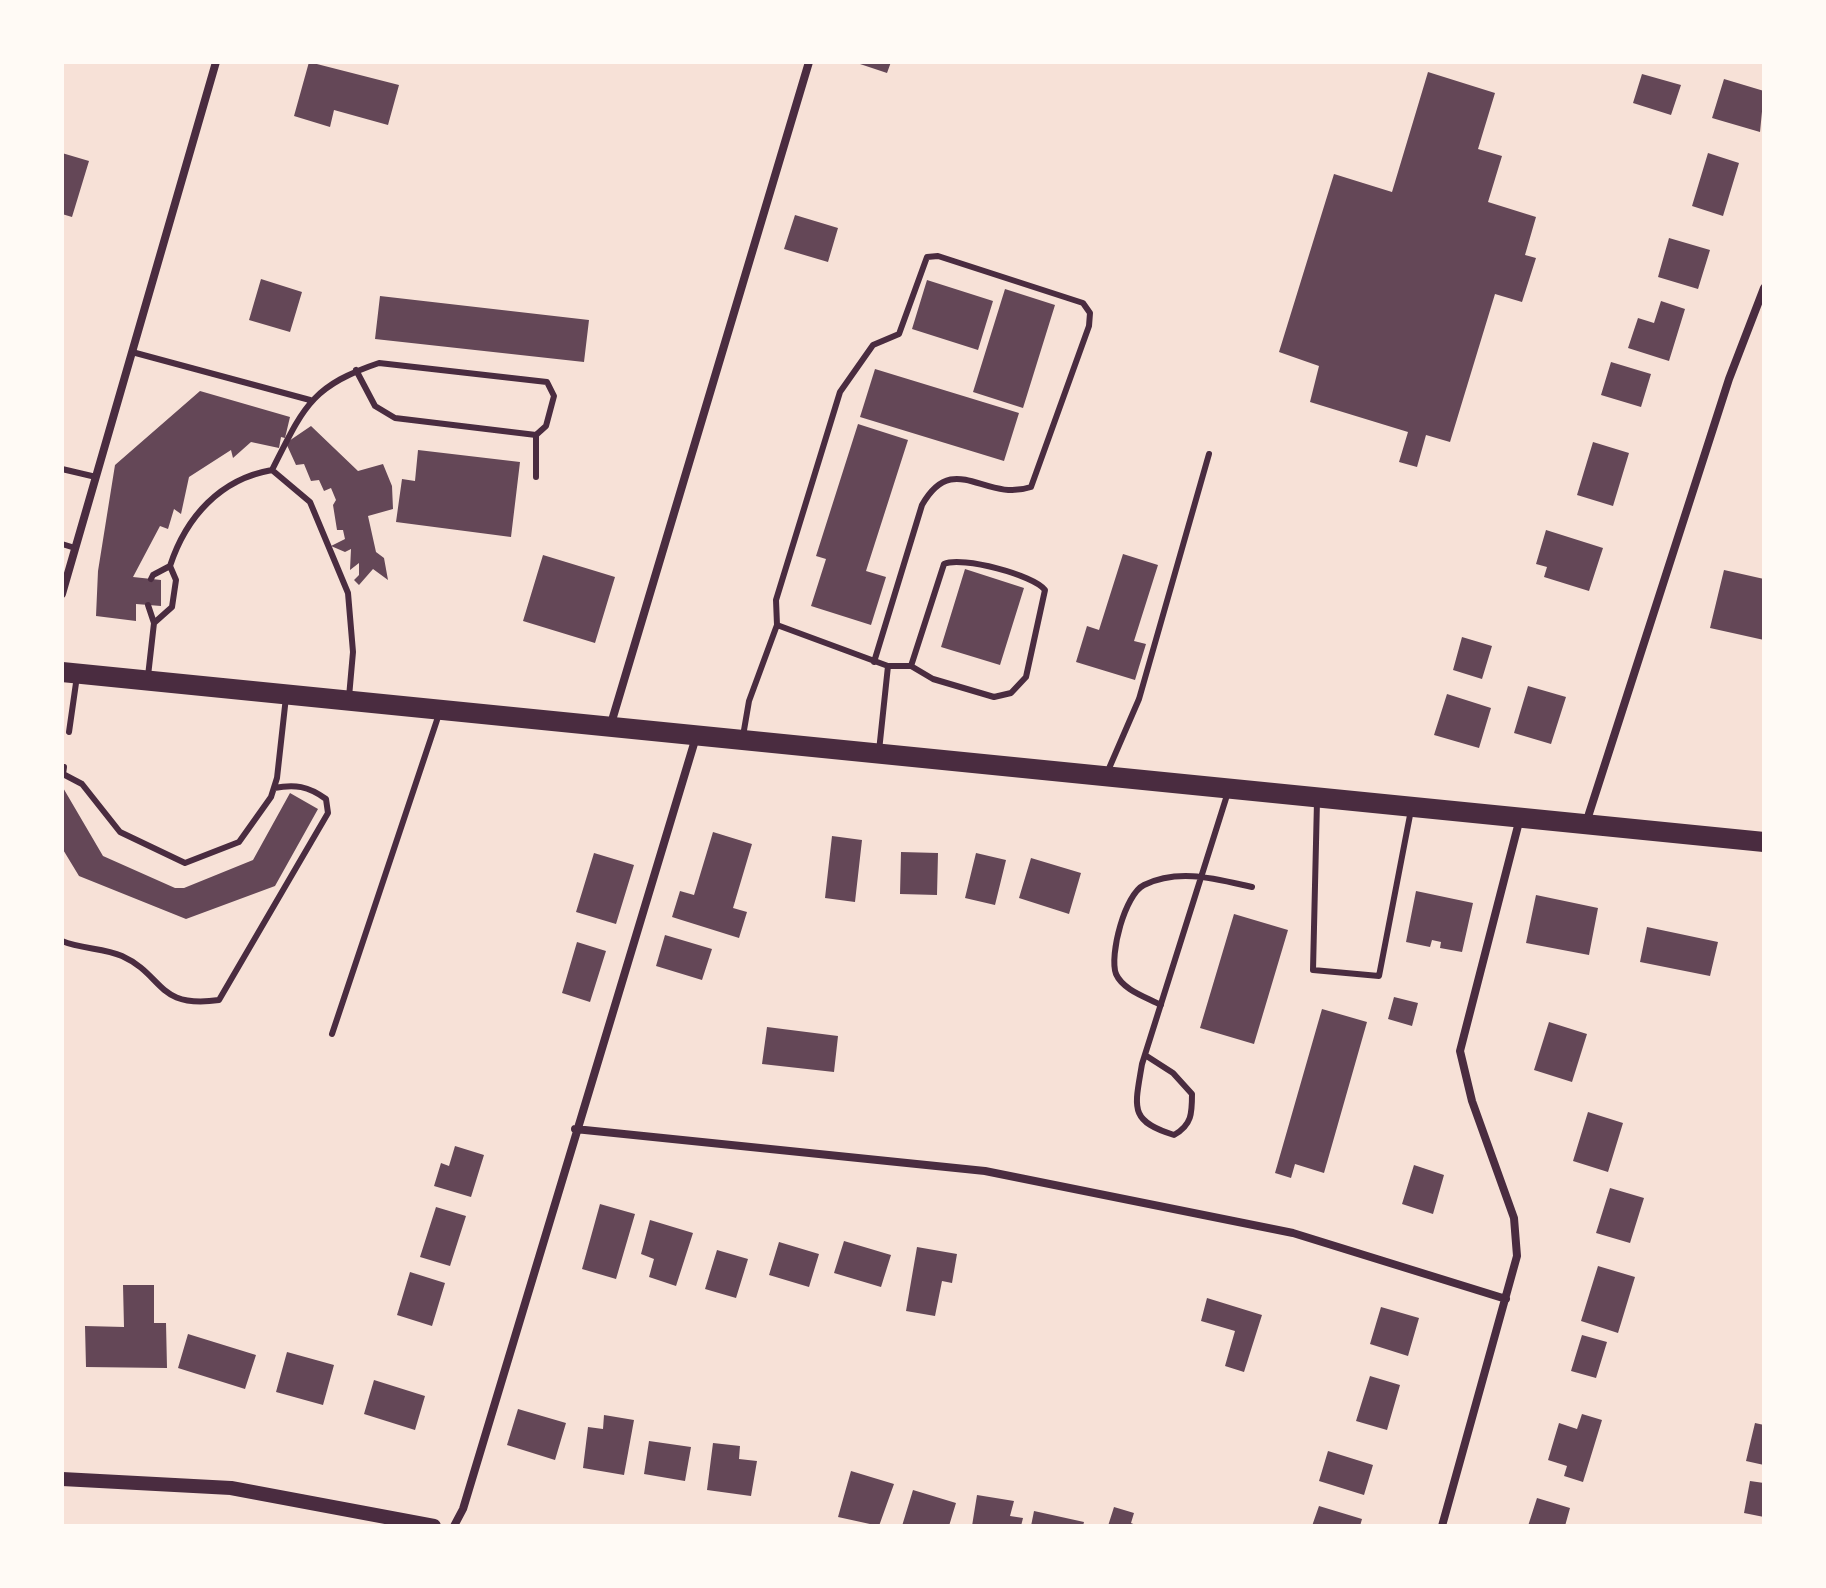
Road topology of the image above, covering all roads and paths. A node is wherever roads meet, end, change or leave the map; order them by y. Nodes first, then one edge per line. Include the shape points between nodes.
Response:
1 (216, 62) edge
2 (809, 62) edge
3 (1764, 288) edge
4 (132, 352) junction
5 (356, 370) junction
6 (310, 400) junction
7 (536, 435) junction
8 (1209, 454) dead end
9 (62, 469) edge
10 (272, 470) junction
11 (96, 477) junction
12 (536, 477) dead end
13 (62, 544) edge
14 (75, 548) junction
15 (170, 566) junction
16 (151, 579) dead end
17 (62, 594) edge
18 (148, 605) dead end
19 (154, 623) junction
20 (777, 625) junction
21 (874, 662) junction
22 (888, 666) junction
23 (911, 666) junction
24 (70, 673) edge
25 (148, 681) junction
26 (287, 695) junction
27 (348, 701) junction
28 (441, 710) junction
29 (609, 728) junction
30 (69, 732) dead end
31 (696, 736) junction
32 (743, 741) junction
33 (879, 754) junction
34 (63, 772) edge
35 (1105, 776) junction
36 (274, 788) junction
37 (1229, 789) junction
38 (1317, 798) junction
39 (1411, 807) junction
40 (1520, 818) junction
41 (1586, 824) junction
42 (1764, 842) edge
43 (1201, 876) junction
44 (1252, 887) dead end
45 (62, 941) edge
46 (1161, 1005) junction
47 (332, 1034) dead end
48 (1145, 1055) junction
49 (575, 1129) junction
50 (1506, 1299) junction
51 (62, 1479) edge
52 (434, 1526) edge
53 (454, 1526) edge
54 (1442, 1526) edge

1 - 4 street
2 - 29 street
3 - 41 street via 1724,394
4 - 6 lane
4 - 11 street
5 - 6 lane
5 - 7 lane via 375,406 395,418
5 - 7 lane via 379,363 547,382 554,396 546,426
6 - 10 lane
7 - 12 lane
8 - 35 lane via 1139,699
9 - 11 lane
10 - 15 lane via 247,474 210,496
10 - 27 lane via 310,502 348,593 353,652
11 - 14 street
13 - 14 lane
14 - 17 street
15 - 16 lane
15 - 19 lane via 176,580 172,607
18 - 19 lane
19 - 25 lane
20 - 21 lane
20 - 21 lane via 776,600 840,392 873,345 899,334 927,257 938,256 1083,303 1090,313 1089,326 1031,487 999,490 946,478 934,485 922,505
20 - 32 lane via 749,701
21 - 22 lane
22 - 23 lane
22 - 33 lane
23 - 23 lane via 933,679 994,697 1011,693 1026,677 1045,590 1035,581 963,560 944,564
24 - 25 main road
24 - 30 lane
25 - 26 main road
26 - 27 main road
26 - 36 lane
27 - 28 main road
28 - 29 main road
28 - 47 lane
29 - 31 main road
31 - 32 main road
31 - 49 street
32 - 33 main road
33 - 35 main road
34 - 36 lane via 82,784 120,832 185,863 239,842
35 - 37 main road
36 - 45 lane via 312,788 326,799 328,813 219,1000 196,1003 162,992 121,955
37 - 38 main road
37 - 43 lane
38 - 39 main road
38 - 39 lane via 1313,970 1379,976
39 - 40 main road
40 - 41 main road
40 - 50 street via 1460,1051 1514,1218 1517,1256
41 - 42 main road
43 - 44 lane
43 - 46 lane
43 - 46 lane via 1172,875 1141,886 1112,956 1117,976 1128,988
46 - 48 lane
48 - 48 lane via 1135,1104 1140,1118 1151,1128 1174,1135 1187,1128 1192,1094 1173,1073
49 - 50 street via 985,1171 1293,1233
49 - 53 street
50 - 54 street
51 - 52 street via 231,1488

